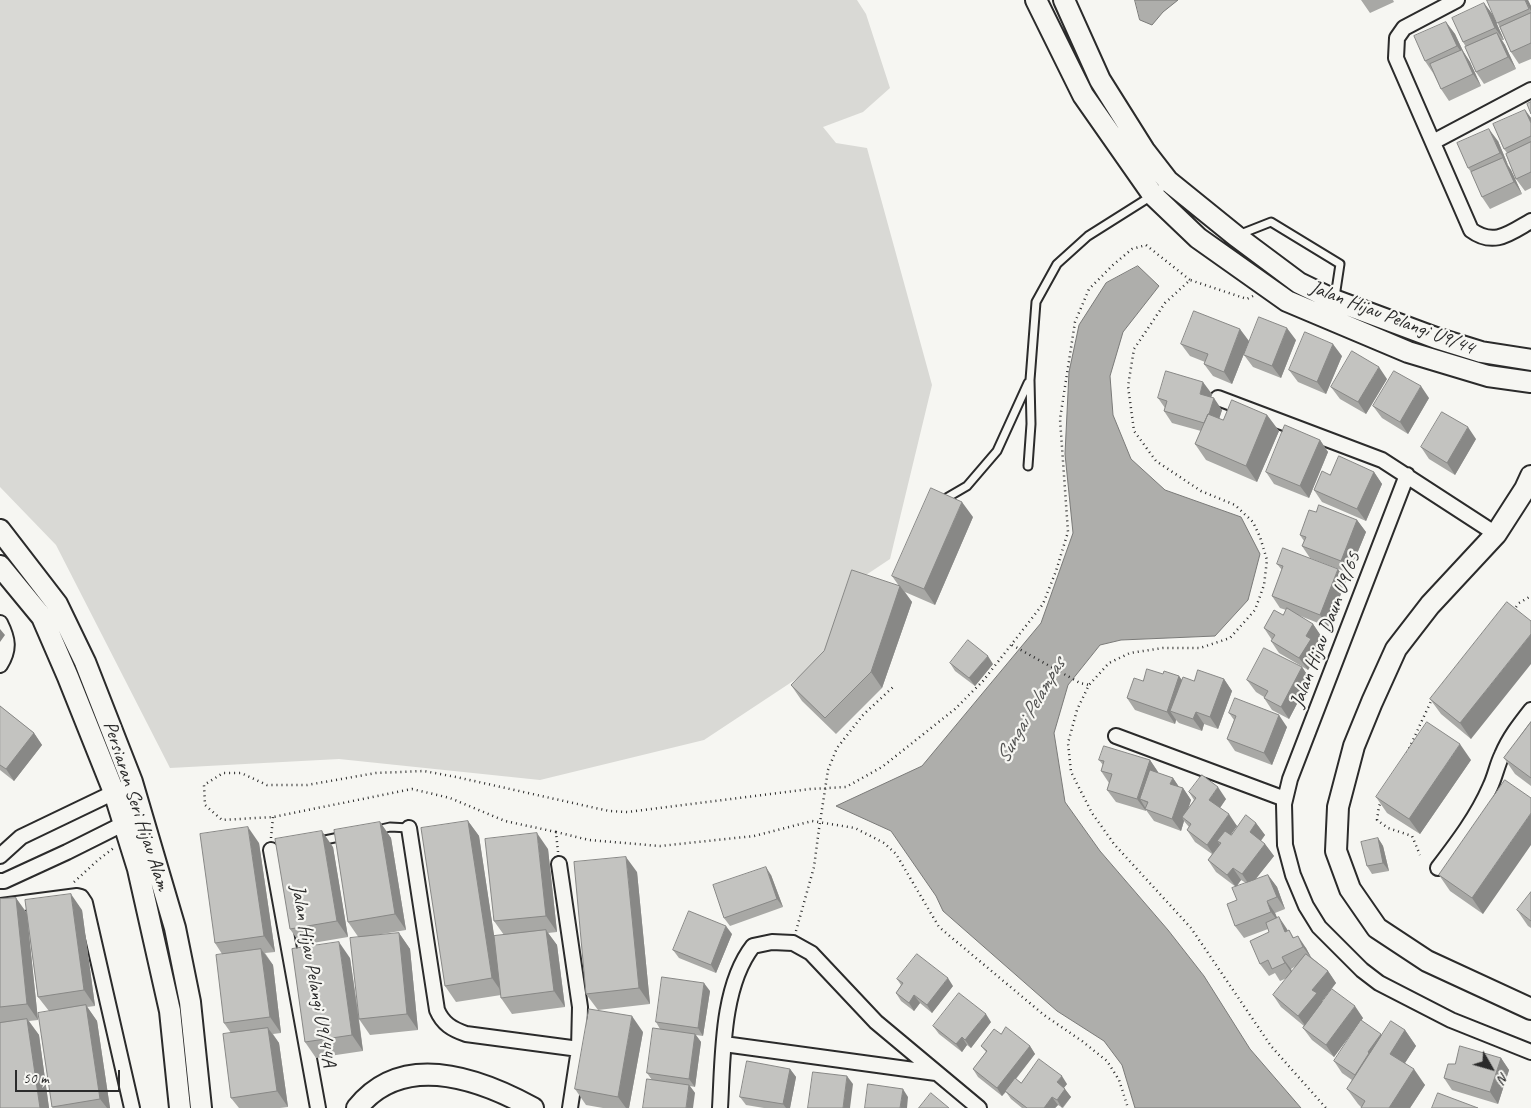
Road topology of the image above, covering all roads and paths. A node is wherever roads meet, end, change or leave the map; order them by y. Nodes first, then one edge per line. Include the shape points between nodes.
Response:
1 (1036, 0) edge
2 (1064, 0) edge
3 (1457, 0) edge
4 (1531, 90) edge
5 (1433, 142) junction
6 (1168, 181) junction
7 (1153, 195) junction
8 (1531, 221) edge
9 (1236, 236) junction
10 (1190, 280) junction
11 (1264, 284) junction
12 (1334, 300) junction
13 (1531, 360) edge
14 (1030, 380) junction
15 (1531, 382) edge
16 (1218, 398) dead end
17 (1028, 466) dead end
18 (1408, 475) junction
19 (1531, 476) edge
20 (940, 504) edge
21 (0, 530) edge
22 (1496, 534) junction
23 (0, 566) edge
24 (1531, 596) edge
25 (1510, 614) edge
26 (0, 623) edge
27 (1012, 645) junction
28 (0, 665) edge
29 (1089, 685) junction
30 (893, 687) dead end
31 (1434, 694) edge
32 (1531, 710) edge
33 (1116, 736) dead end
34 (1406, 753) edge
35 (132, 782) junction
36 (114, 792) junction
37 (1285, 799) junction
38 (1383, 799) edge
39 (143, 814) junction
40 (273, 817) junction
41 (409, 828) joint
42 (126, 830) junction
43 (372, 831) edge
44 (556, 832) junction
45 (354, 834) edge
46 (317, 841) edge
47 (275, 849) joint
48 (1420, 855) dead end
49 (0, 856) edge
50 (559, 864) joint
51 (1438, 868) dead end
52 (0, 881) edge
53 (69, 897) junction
54 (0, 906) edge
55 (793, 942) junction
56 (1531, 1009) edge
57 (724, 1044) junction
58 (579, 1048) junction
59 (1531, 1052) edge
60 (938, 1074) junction
61 (132, 1108) edge
62 (180, 1108) edge
63 (201, 1108) edge
64 (318, 1108) edge
65 (357, 1108) edge
66 (533, 1108) edge
67 (570, 1108) edge
68 (720, 1108) edge
69 (979, 1108) edge
70 (1128, 1108) edge
71 (1326, 1108) edge

1 - 7 street, Jalan Hijau Pelangi U9/44 via 1083,95
2 - 6 street, Jalan Hijau Pelangi U9/44 via 1100,80 1144,150
3 - 5 street via 1404,28 1397,38 1396,58
4 - 5 street
5 - 8 street via 1471,230 1479,236 1500,238
6 - 7 lane
6 - 9 street, Jalan Hijau Pelangi U9/44
7 - 11 street, Jalan Hijau Pelangi U9/44 via 1198,238
7 - 14 lane via 1088,236 1057,264 1036,302
9 - 12 street, Jalan Hijau Pelangi U9/44 via 1300,283
9 - 12 lane via 1271,222 1340,264
10 - 11 path via 1246,299 1256,294
10 - 27 path via 1146,246 1132,249 1089,289 1075,322 1060,419 1068,532 1043,604
10 - 29 path via 1165,303 1134,349 1128,386 1134,430 1156,461 1201,491 1235,505 1253,522 1267,560 1264,585 1255,610 1230,638 1200,648 1163,648 1130,653 1109,663
11 - 15 street, Jalan Hijau Pelangi U9/44 via 1287,301 1408,352 1488,376
12 - 13 street, Jalan Hijau Pelangi U9/44 via 1472,349
14 - 17 lane
14 - 20 lane via 997,451 967,486 944,498
16 - 18 street via 1382,460
18 - 22 street
18 - 37 street, Jalan Hijau Daun U9/65
19 - 22 street
21 - 35 street, Persiaran Seri Hijau Alam via 57,604 85,662
22 - 56 street via 1430,605 1396,649 1354,746 1338,807 1336,850 1350,889 1377,928 1427,961
23 - 36 street, Persiaran Seri Hijau Alam via 42,616
24 - 25 path
26 - 28 street via 7,636 6,654
27 - 29 path
27 - 40 path via 983,681 954,709 882,767 846,787 628,812 424,771 376,773 307,785 267,785 241,773 223,773 204,785 205,805 222,820
29 - 71 path via 1068,743 1071,772 1092,813 1114,844 1191,928 1271,1046
30 - 55 path, bridge via 837,748 828,770 814,867
31 - 34 path
32 - 51 street via 1512,734 1479,808
33 - 37 street
35 - 36 street
35 - 39 street, Persiaran Seri Hijau Alam
36 - 42 street, Persiaran Seri Hijau Alam
36 - 49 street via 21,837
37 - 59 street, Jalan Hijau Daun U9/65 via 1285,846 1306,906 1319,927 1379,983 1451,1020
38 - 48 path via 1377,820 1388,828 1412,836
39 - 42 street
39 - 63 street, Persiaran Seri Hijau Alam via 175,928 188,993
40 - 44 path via 412,789 450,798 506,821
40 - 47 path
41 - 43 lane via 390,827
41 - 58 street via 437,1010 442,1021 466,1034
42 - 52 street
42 - 53 path via 74,882
42 - 62 street, Persiaran Seri Hijau Alam via 138,868 170,1011
44 - 50 path
44 - 70 path via 589,840 660,846 754,836 812,820 855,828 884,843 896,854 939,926 1044,1015 1107,1061 1119,1080
45 - 46 lane
47 - 64 street, Jalan Hijau Pelangi U9/44A
50 - 58 street via 580,1007
53 - 54 street
53 - 61 street via 81,897 85,903
55 - 57 street via 753,946 746,956 732,986
55 - 60 street via 811,952 876,1022
57 - 60 street
57 - 68 street
58 - 67 street
60 - 69 street
65 - 66 street via 366,1096 384,1084 410,1074 444,1076 483,1084

